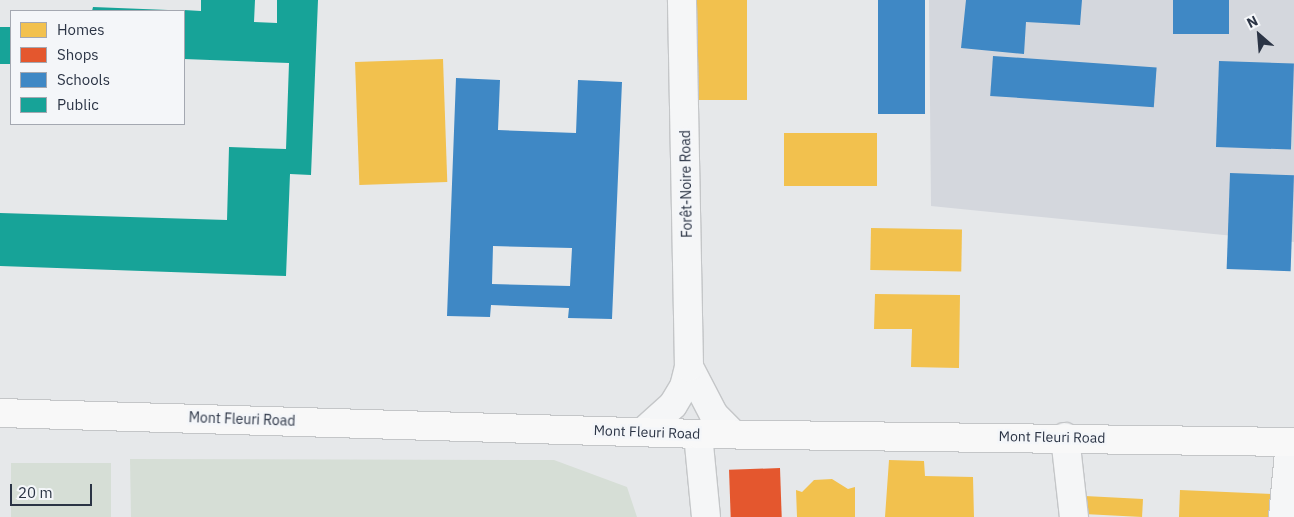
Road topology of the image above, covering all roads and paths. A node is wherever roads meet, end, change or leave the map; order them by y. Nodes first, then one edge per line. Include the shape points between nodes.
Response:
1 (682, 0) edge
2 (689, 368) junction
3 (0, 412) edge
4 (643, 432) junction
5 (698, 434) junction
6 (733, 434) junction
7 (1065, 437) junction
8 (1292, 442) edge
9 (706, 517) edge
10 (1074, 517) edge
11 (1283, 517) edge

1 - 2 street, Forêt-Noire Road
2 - 4 street, Forêt-Noire Road via 684,387 673,405
2 - 6 street, Forêt-Noire Road via 709,407
3 - 4 main road, Mont Fleuri Road
4 - 5 main road, Mont Fleuri Road
5 - 6 main road, Mont Fleuri Road
5 - 9 street
6 - 7 main road, Mont Fleuri Road
7 - 8 main road, Mont Fleuri Road
7 - 10 street
8 - 11 street

